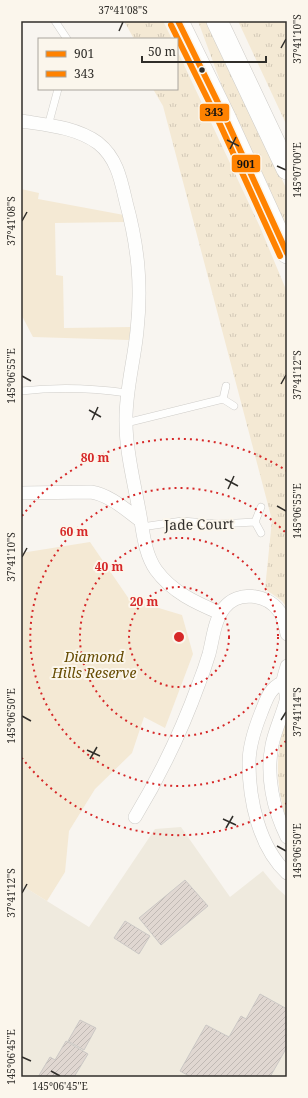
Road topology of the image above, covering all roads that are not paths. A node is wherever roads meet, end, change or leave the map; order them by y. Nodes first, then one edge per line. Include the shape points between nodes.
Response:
1 (55, 21) edge
2 (178, 21) edge
3 (217, 21) edge
4 (66, 38) edge
5 (58, 90) edge
6 (21, 120) edge
7 (48, 126) junction
8 (287, 169) edge
9 (287, 253) edge
10 (226, 386) dead end
11 (21, 391) edge
12 (127, 393) junction
13 (224, 399) junction
14 (234, 406) dead end
15 (126, 424) junction
16 (21, 493) edge
17 (261, 507) dead end
18 (255, 522) junction
19 (142, 524) junction
20 (261, 533) dead end
21 (220, 613) junction
22 (287, 634) edge
23 (287, 666) edge
24 (283, 682) junction
25 (135, 817) dead end
26 (287, 837) edge
27 (287, 873) edge

1 - 4 lane
2 - 9 main road
3 - 8 main road
5 - 7 lane
6 - 7 street
7 - 12 street via 76,131 99,144 110,155 119,173 134,230 139,265 138,328
10 - 13 lane
11 - 12 lane via 94,388
12 - 15 street
13 - 14 lane
13 - 15 lane
15 - 19 street
16 - 19 street via 97,493 113,501
17 - 18 lane
18 - 19 lane, Jade Court via 218,524 175,521
18 - 20 lane
19 - 21 street via 147,554 167,584 188,598
21 - 22 street via 238,598 251,596 264,599 280,612
21 - 25 street via 209,654 181,729 162,770
23 - 24 street
24 - 26 street via 287,692 286,701 272,746 270,788
24 - 27 street via 274,686 268,695 258,720 249,768 252,801 260,828 276,860

